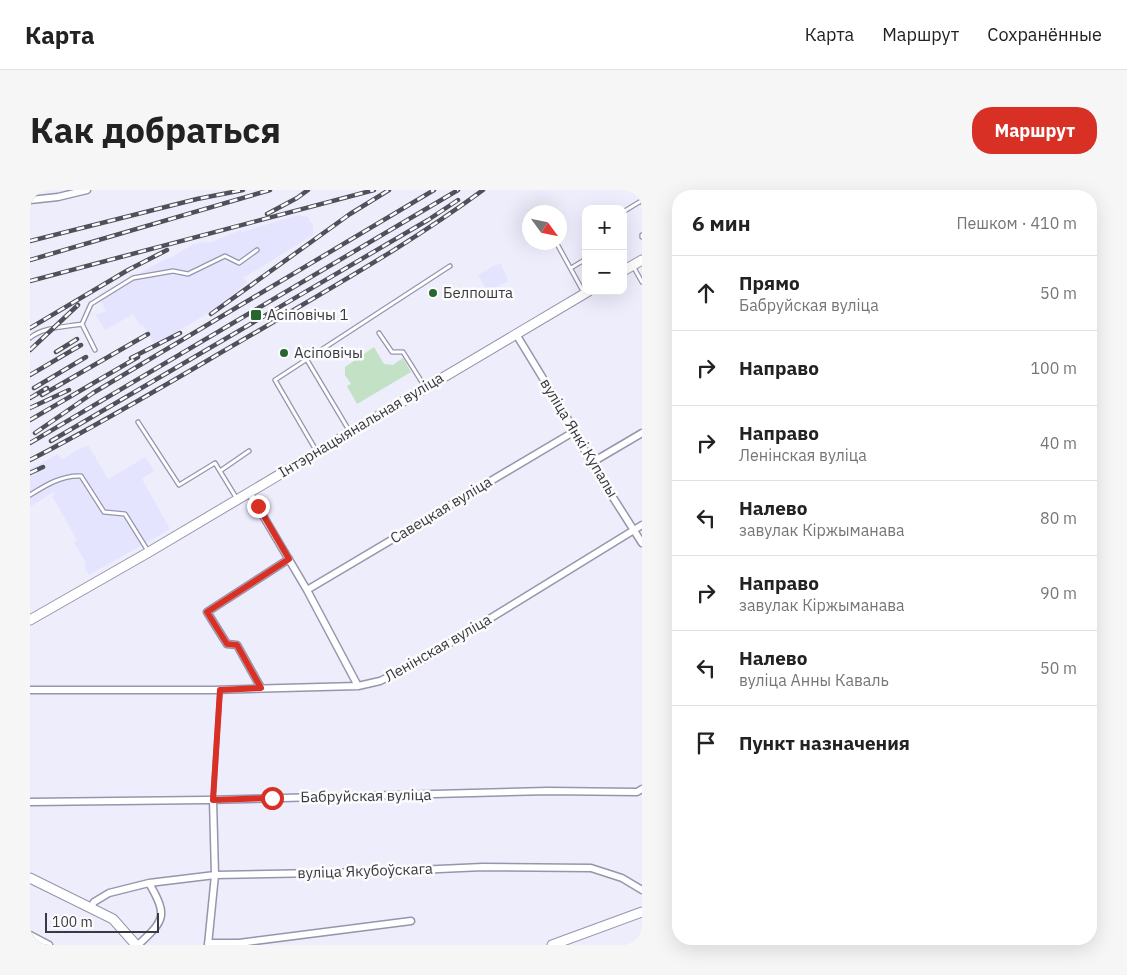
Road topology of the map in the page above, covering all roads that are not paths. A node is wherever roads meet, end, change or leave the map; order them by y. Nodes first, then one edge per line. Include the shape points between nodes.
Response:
1 (87, 190) edge
2 (30, 200) edge
3 (642, 202) edge
4 (627, 210) edge
5 (257, 250) dead end
6 (561, 250) edge
7 (642, 260) edge
8 (582, 261) edge
9 (633, 265) junction
10 (450, 266) dead end
11 (571, 268) junction
12 (627, 269) edge
13 (642, 282) edge
14 (582, 284) edge
15 (582, 295) edge
16 (82, 324) junction
17 (380, 333) dead end
18 (516, 334) junction
19 (30, 338) edge
20 (95, 350) dead end
21 (306, 360) junction
22 (426, 388) junction
23 (138, 422) dead end
24 (575, 431) junction
25 (350, 432) junction
26 (642, 433) edge
27 (249, 451) dead end
28 (317, 452) junction
29 (591, 463) junction
30 (220, 470) junction
31 (249, 492) junction
32 (30, 495) edge
33 (237, 499) junction
34 (642, 525) edge
35 (634, 530) junction
36 (642, 543) edge
37 (148, 552) junction
38 (289, 559) junction
39 (307, 590) junction
40 (30, 620) edge
41 (358, 686) junction
42 (261, 688) junction
43 (30, 690) edge
44 (220, 690) junction
45 (642, 789) edge
46 (213, 800) junction
47 (30, 802) edge
48 (215, 875) junction
49 (30, 878) edge
50 (149, 883) junction
51 (642, 890) edge
52 (91, 907) junction
53 (642, 912) edge
54 (411, 921) dead end
55 (30, 935) edge
56 (208, 944) edge
57 (49, 945) edge
58 (137, 945) edge
59 (552, 945) edge

1 - 2 street
3 - 4 lane
5 - 16 lane via 239,263 225,256 188,274 173,271 134,278 91,304
6 - 11 lane
7 - 9 street
8 - 11 lane
9 - 12 street
9 - 13 lane
10 - 21 lane
11 - 14 lane
15 - 18 street, Інтэрнацыянальная вуліца
16 - 19 lane via 34,334
16 - 20 lane
17 - 22 lane via 392,352 403,352
18 - 22 street, Інтэрнацыянальная вуліца
18 - 24 street, вуліца Янкі Купалы
21 - 25 lane
21 - 28 lane via 275,380
22 - 25 street, Інтэрнацыянальная вуліца
23 - 30 lane via 179,485 215,463
24 - 29 street, вуліца Янкі Купалы
24 - 39 street, Савецкая вуліца
25 - 28 street, Інтэрнацыянальная вуліца
26 - 29 street
27 - 30 lane
28 - 31 street, Інтэрнацыянальная вуліца
29 - 35 street, вуліца Янкі Купалы
30 - 33 lane
31 - 33 street, Інтэрнацыянальная вуліца
31 - 38 street
32 - 37 lane via 52,482 81,476 104,512 125,514
33 - 37 street, Інтэрнацыянальная вуліца
34 - 35 street, Ленінская вуліца
35 - 36 street, вуліца Янкі Купалы
35 - 41 street, Ленінская вуліца via 416,664 380,681
37 - 40 street, Інтэрнацыянальная вуліца
38 - 39 street
38 - 42 street via 207,612 227,644 237,645
39 - 41 street
41 - 42 street, Ленінская вуліца
42 - 44 street, Ленінская вуліца
43 - 44 street, Ленінская вуліца
44 - 46 lane
45 - 46 street, Бабруйская вуліца via 637,792 548,791
46 - 47 street, Бабруйская вуліца
46 - 48 street
48 - 50 street, вуліца Якубоўскага
48 - 51 street, вуліца Якубоўскага via 483,867 591,868 622,878
48 - 56 street
49 - 52 street
50 - 52 street, вуліца Якубоўскага via 109,893
50 - 58 street via 161,905 161,917 157,926
52 - 58 street via 113,919
53 - 59 street
54 - 56 street
55 - 57 street

